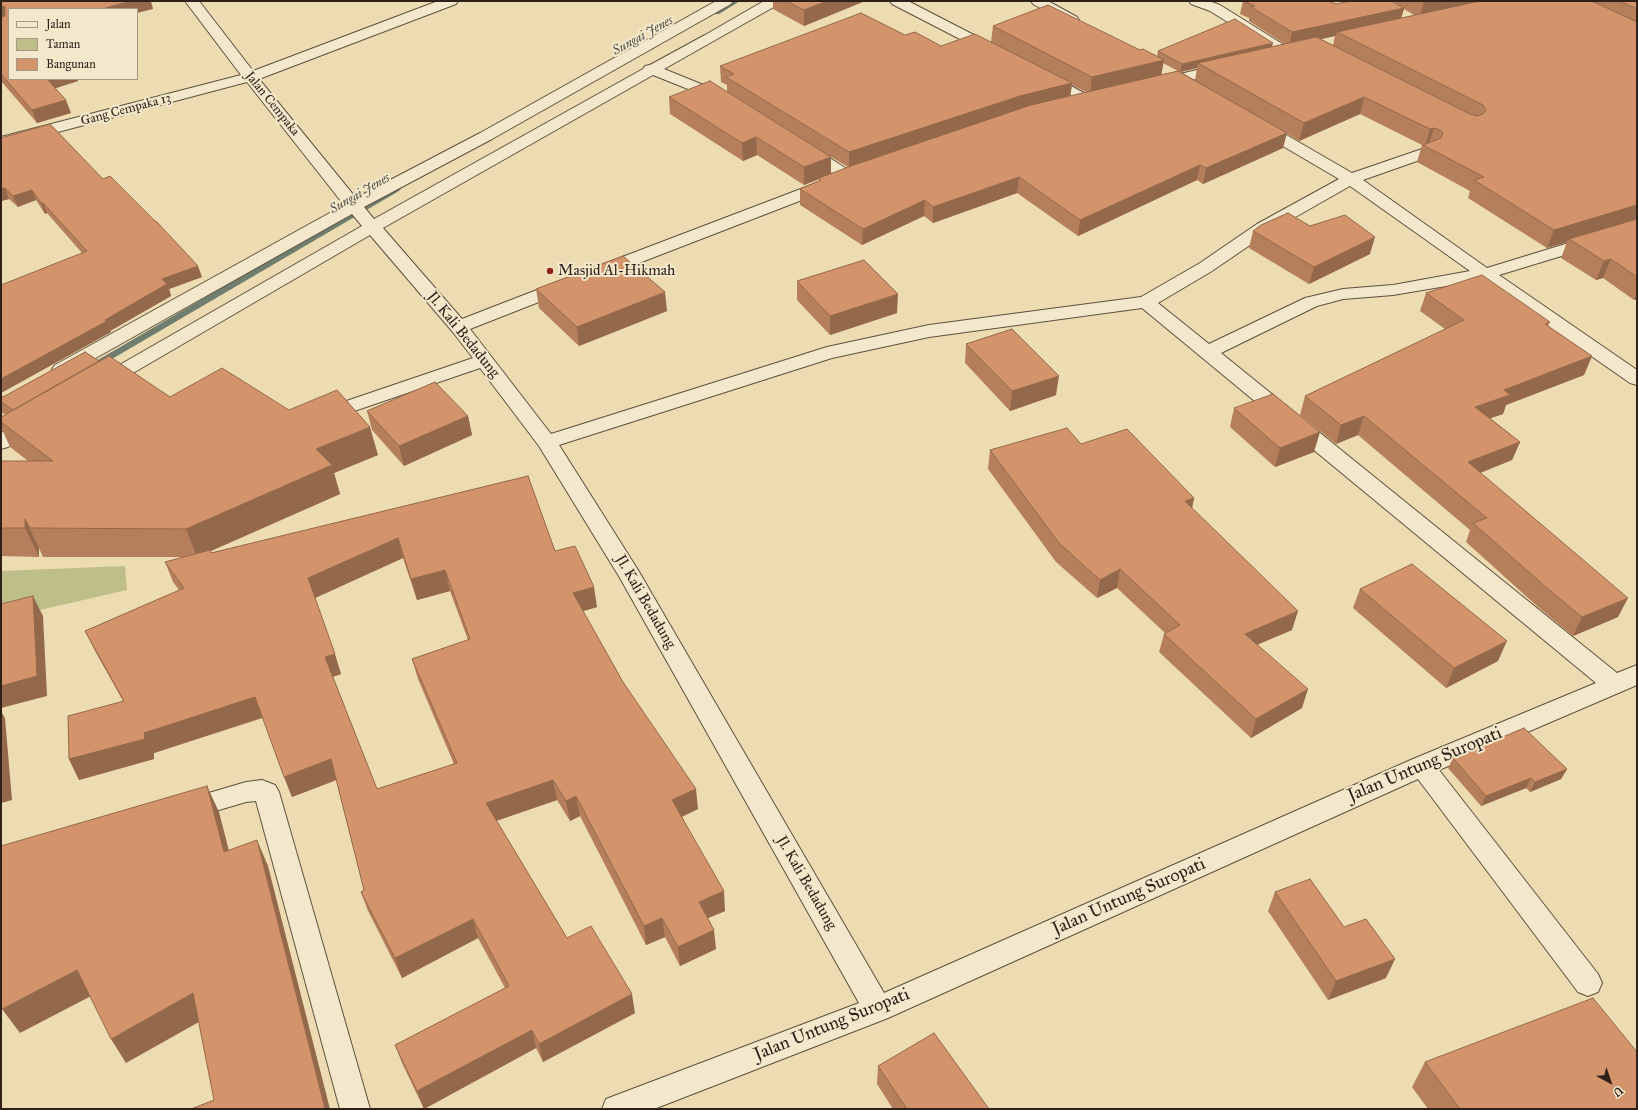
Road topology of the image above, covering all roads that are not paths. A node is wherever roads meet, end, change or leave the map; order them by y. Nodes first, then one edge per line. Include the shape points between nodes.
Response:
1 (192, 1) edge
2 (726, 1) edge
3 (774, 1) edge
4 (898, 1) edge
5 (1038, 1) edge
6 (1196, 1) edge
7 (446, 2) edge
8 (1084, 27) edge
9 (1009, 58) edge
10 (1266, 58) edge
11 (1236, 65) edge
12 (1158, 68) edge
13 (1028, 69) edge
14 (650, 70) junction
15 (250, 77) junction
16 (1178, 79) junction
17 (1148, 86) edge
18 (1198, 90) edge
19 (733, 104) edge
20 (1067, 106) edge
21 (1245, 117) edge
22 (790, 140) edge
23 (1, 142) edge
24 (1428, 152) edge
25 (1351, 179) junction
26 (364, 217) junction
27 (1637, 227) edge
28 (1485, 274) junction
29 (1146, 302) junction
30 (459, 327) junction
31 (1208, 352) junction
32 (485, 360) junction
33 (50, 376) edge
34 (1637, 379) edge
35 (84, 394) edge
36 (45, 416) edge
37 (318, 417) edge
38 (9, 431) edge
39 (547, 442) junction
40 (1631, 677) edge
41 (1422, 766) junction
42 (162, 816) edge
43 (1588, 983) dead end
44 (878, 1009) junction
45 (355, 1109) edge
46 (617, 1109) edge

1 - 15 street, Jalan Cempaka
2 - 26 street via 486,136
3 - 14 street
4 - 9 street
5 - 8 street
6 - 10 street via 1215,8 1294,51
7 - 15 street, Gang Cempaka 13
11 - 16 street
12 - 16 street
13 - 20 street via 1096,99
14 - 19 street via 720,96
14 - 26 street
15 - 23 street, Gang Cempaka 13
15 - 26 street, Jalan Cempaka
16 - 17 street
16 - 18 street
21 - 25 street
22 - 30 street via 855,173
24 - 25 street
25 - 28 street
25 - 29 street via 1263,228 1206,267
26 - 30 street, Jl. Kali Bedadung
26 - 33 street
26 - 35 street
27 - 28 street
28 - 31 street via 1316,300
28 - 34 street
29 - 31 street
29 - 39 street via 929,331 827,353
30 - 32 street, Jl. Kali Bedadung
31 - 40 street
32 - 37 street
32 - 39 street, Jl. Kali Bedadung
36 - 38 street
39 - 44 street, Jl. Kali Bedadung via 634,582
40 - 41 street, Jalan Untung Suropati
41 - 43 street
41 - 44 street, Jalan Untung Suropati
42 - 45 street via 246,792 266,792
44 - 46 street, Jalan Untung Suropati

